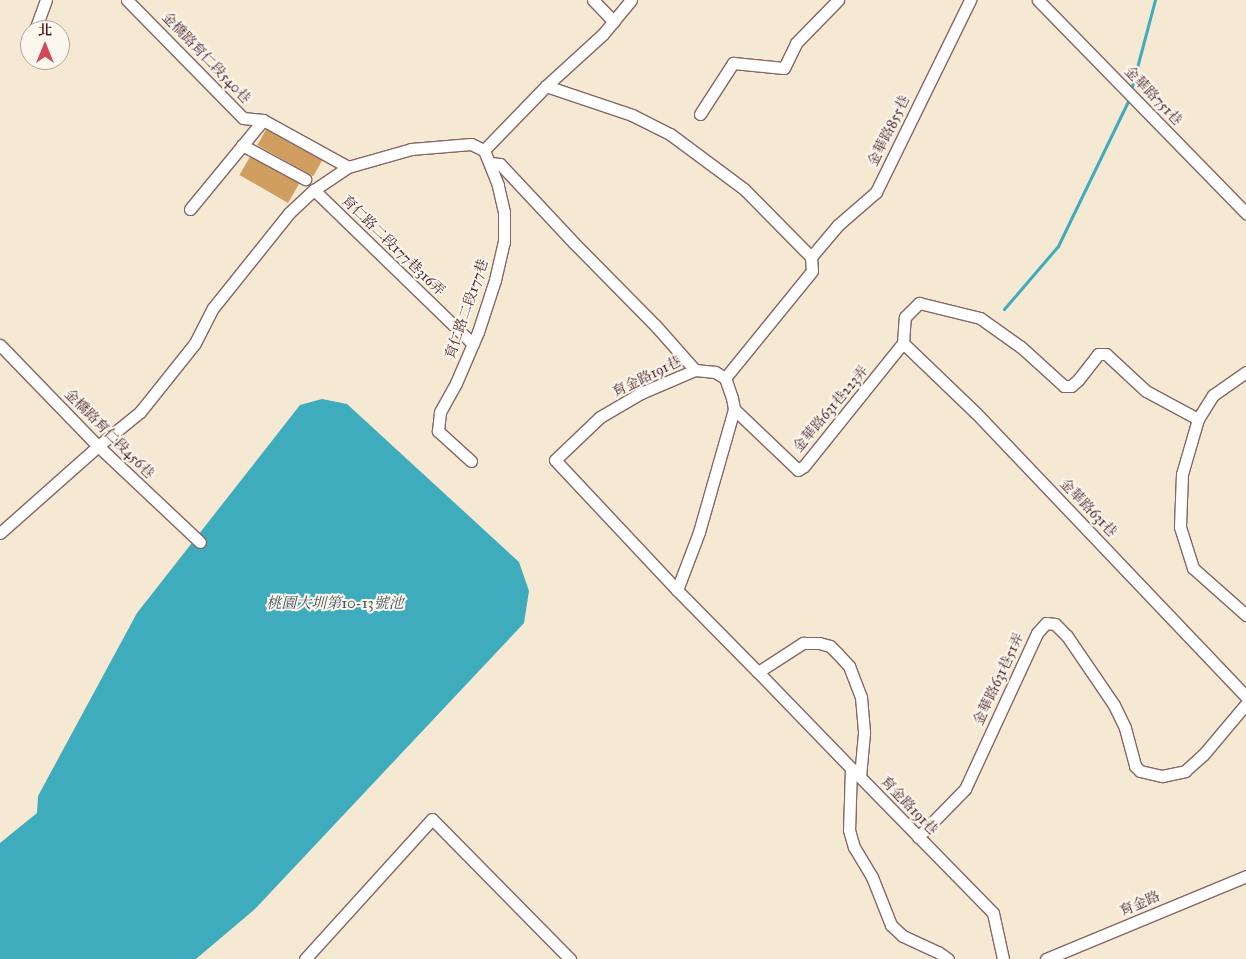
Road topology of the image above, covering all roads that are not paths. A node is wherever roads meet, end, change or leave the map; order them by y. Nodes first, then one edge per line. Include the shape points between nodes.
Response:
1 (46, 0) edge
2 (127, 0) edge
3 (593, 0) edge
4 (631, 0) edge
5 (838, 0) edge
6 (970, 0) edge
7 (1038, 0) edge
8 (39, 20) edge
9 (614, 22) junction
10 (546, 86) junction
11 (700, 114) dead end
12 (263, 120) junction
13 (242, 145) junction
14 (484, 150) junction
15 (490, 163) junction
16 (348, 167) junction
17 (305, 179) dead end
18 (314, 190) junction
19 (190, 209) dead end
20 (1246, 214) edge
21 (811, 258) junction
22 (903, 343) junction
23 (473, 344) junction
24 (0, 345) edge
25 (695, 370) junction
26 (1246, 372) edge
27 (725, 378) junction
28 (734, 409) junction
29 (1198, 419) junction
30 (98, 446) junction
31 (471, 461) dead end
32 (0, 533) edge
33 (200, 542) dead end
34 (677, 590) junction
35 (1246, 615) edge
36 (758, 672) junction
37 (1246, 697) edge
38 (1246, 704) edge
39 (851, 768) junction
40 (860, 777) junction
41 (918, 837) junction
42 (1246, 876) edge
43 (305, 959) edge
44 (570, 959) edge
45 (948, 959) edge
46 (1003, 959) edge
47 (1046, 959) edge

1 - 8 street
2 - 12 street, 金橋路育仁段540巷 via 243,118
3 - 9 street
4 - 9 street
5 - 11 street via 796,43 784,68 733,63
6 - 21 street, 金華路855巷 via 876,192 838,225
7 - 20 street, 金華路751巷
9 - 10 street
10 - 14 street
10 - 21 street via 632,115 670,134 744,188
12 - 13 street
12 - 16 street, 金橋路育仁段540巷
13 - 17 street
13 - 19 street
14 - 15 street, 育仁路二段177巷
14 - 16 street via 471,144 411,149
15 - 23 street, 育仁路二段177巷 via 504,212 504,242 496,280
15 - 25 street via 500,164
16 - 18 street
18 - 23 street, 育仁路二段177巷316弄
18 - 30 street via 290,213 213,308 195,343 140,412
21 - 27 street via 812,271
22 - 28 street, 金華路631巷223弄 via 798,470
22 - 29 street via 905,317 919,303 980,318 1021,347 1064,386 1071,386 1078,380 1098,354 1106,354 1146,392
22 - 37 street, 金華路631巷 via 983,420
23 - 31 street, 育仁路二段177巷 via 440,412 438,431
24 - 30 street, 金橋路育仁段456巷
25 - 27 street, 育金路191巷 via 715,372
25 - 34 street, 育金路191巷 via 641,393 600,417 555,460
26 - 29 street via 1213,395
27 - 28 street
28 - 34 street via 699,532
29 - 35 street via 1182,474 1182,536 1194,568
30 - 32 street
30 - 33 street, 金橋路育仁段456巷
34 - 36 street, 育金路191巷
36 - 39 street
36 - 40 street, 育金路191巷 via 803,643 830,646 837,653 848,666 861,697 864,733
38 - 41 street, 金華路631巷51弄 via 1203,755 1185,771 1162,776 1140,771 1135,766 1126,728 1114,705 1067,636 1055,624 1046,623 1037,633 966,789
39 - 40 street
39 - 45 street via 849,830 892,925 903,936
40 - 41 street, 育金路191巷
41 - 46 street, 育金路191巷 via 993,914
42 - 47 street, 育金路
43 - 44 street via 432,819

